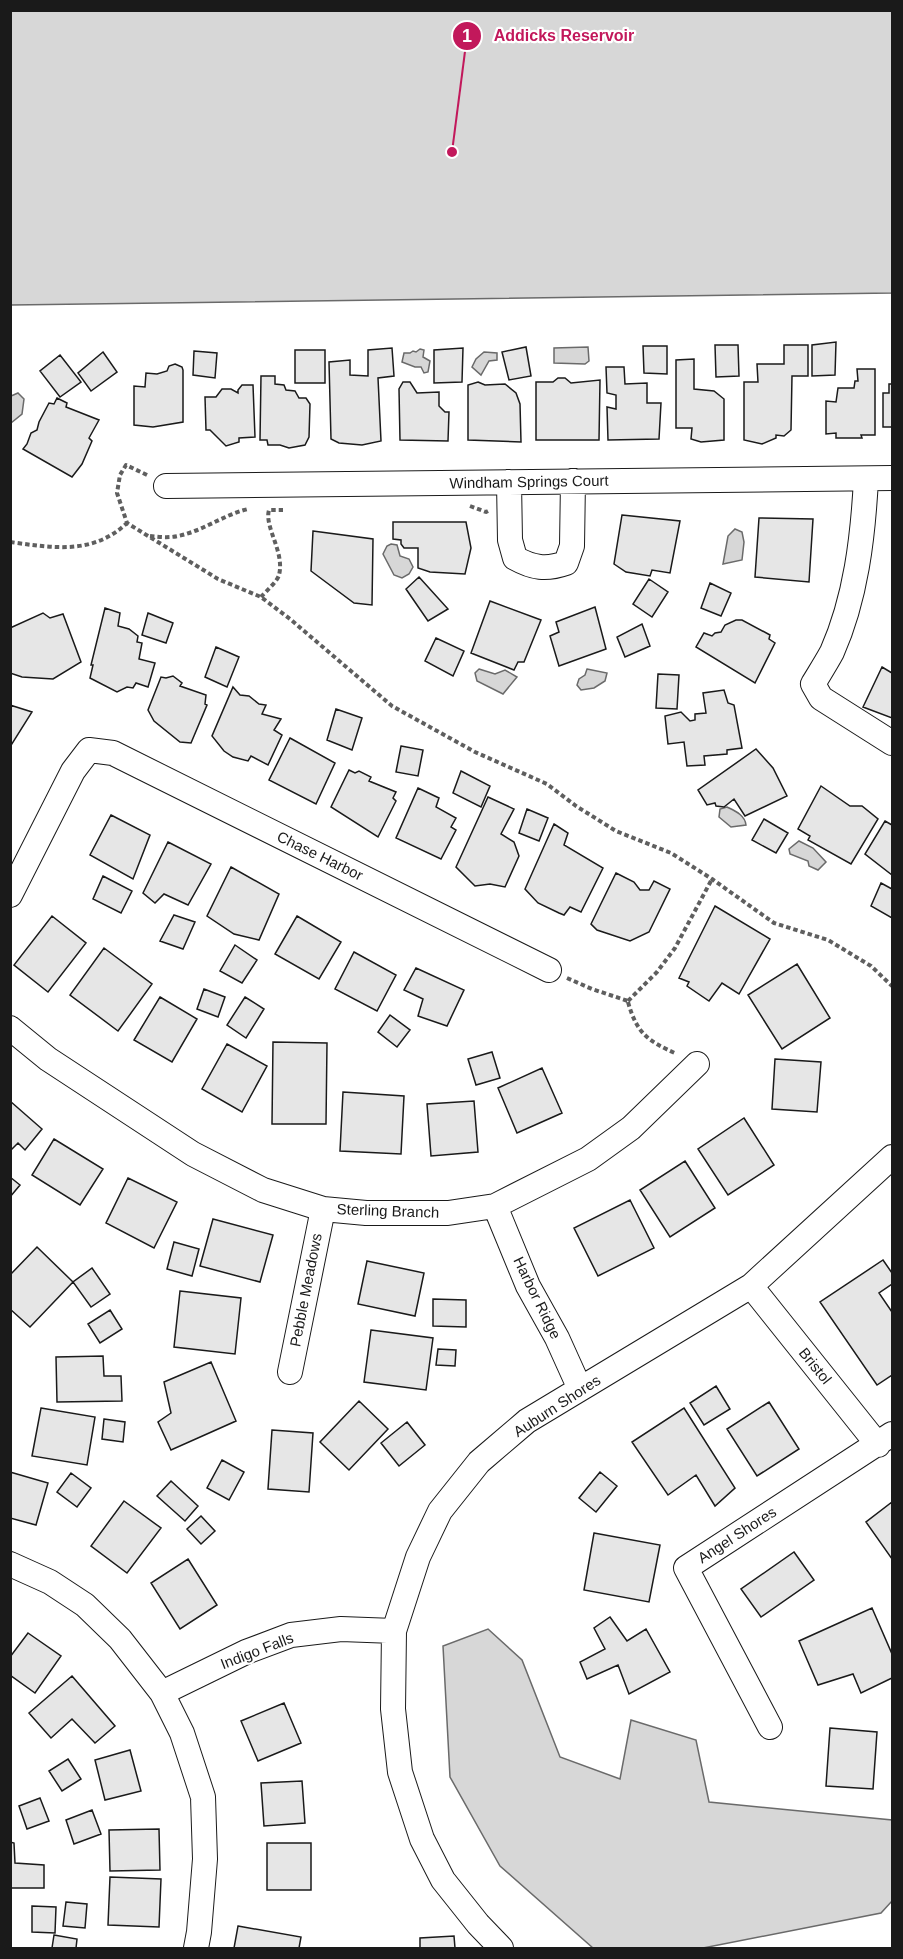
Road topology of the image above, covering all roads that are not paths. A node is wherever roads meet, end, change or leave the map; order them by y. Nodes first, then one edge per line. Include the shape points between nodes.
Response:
1 (892, 478) edge
2 (866, 479) junction
3 (573, 482) junction
4 (166, 486) road end
5 (509, 491) junction
6 (892, 744) edge
7 (10, 895) edge
8 (549, 970) road end
9 (10, 1028) edge
10 (697, 1064) road end
11 (892, 1157) edge
12 (495, 1206) junction
13 (323, 1209) junction
14 (751, 1286) junction
15 (290, 1372) dead end
16 (580, 1389) junction
17 (885, 1439) edge
18 (10, 1564) edge
19 (394, 1631) junction
20 (162, 1693) junction
21 (770, 1727) dead end
22 (196, 1948) edge
23 (501, 1948) edge

1 - 2 street, Windham Springs Court
2 - 3 street, Windham Springs Court
2 - 6 street via 864,526 852,591 832,652 813,684 821,698
3 - 5 street, Windham Springs Court
3 - 5 street via 572,546 566,563 554,567 530,566 515,558 510,540
4 - 5 street, Windham Springs Court
7 - 8 street, Chase Harbor via 73,771 89,750 112,753
9 - 13 street, Sterling Branch via 48,1059 193,1154 263,1190
10 - 12 street, Sterling Branch via 631,1128 588,1159
11 - 14 street, Auburn Shores
12 - 13 street, Sterling Branch via 414,1214
12 - 16 street, Harbor Ridge via 528,1286
13 - 15 street, Pebble Meadows
14 - 16 street, Auburn Shores
14 - 17 street, Bristol
16 - 19 street, Auburn Shores via 528,1421 479,1462 440,1511 418,1557
17 - 21 street, Angel Shores via 686,1568
18 - 20 street via 50,1582 85,1605 120,1639
19 - 20 street, Indigo Falls via 341,1629 291,1635
19 - 23 street, Auburn Shores via 393,1709 400,1772 422,1839 443,1880
20 - 22 street via 182,1733 203,1797 205,1859

